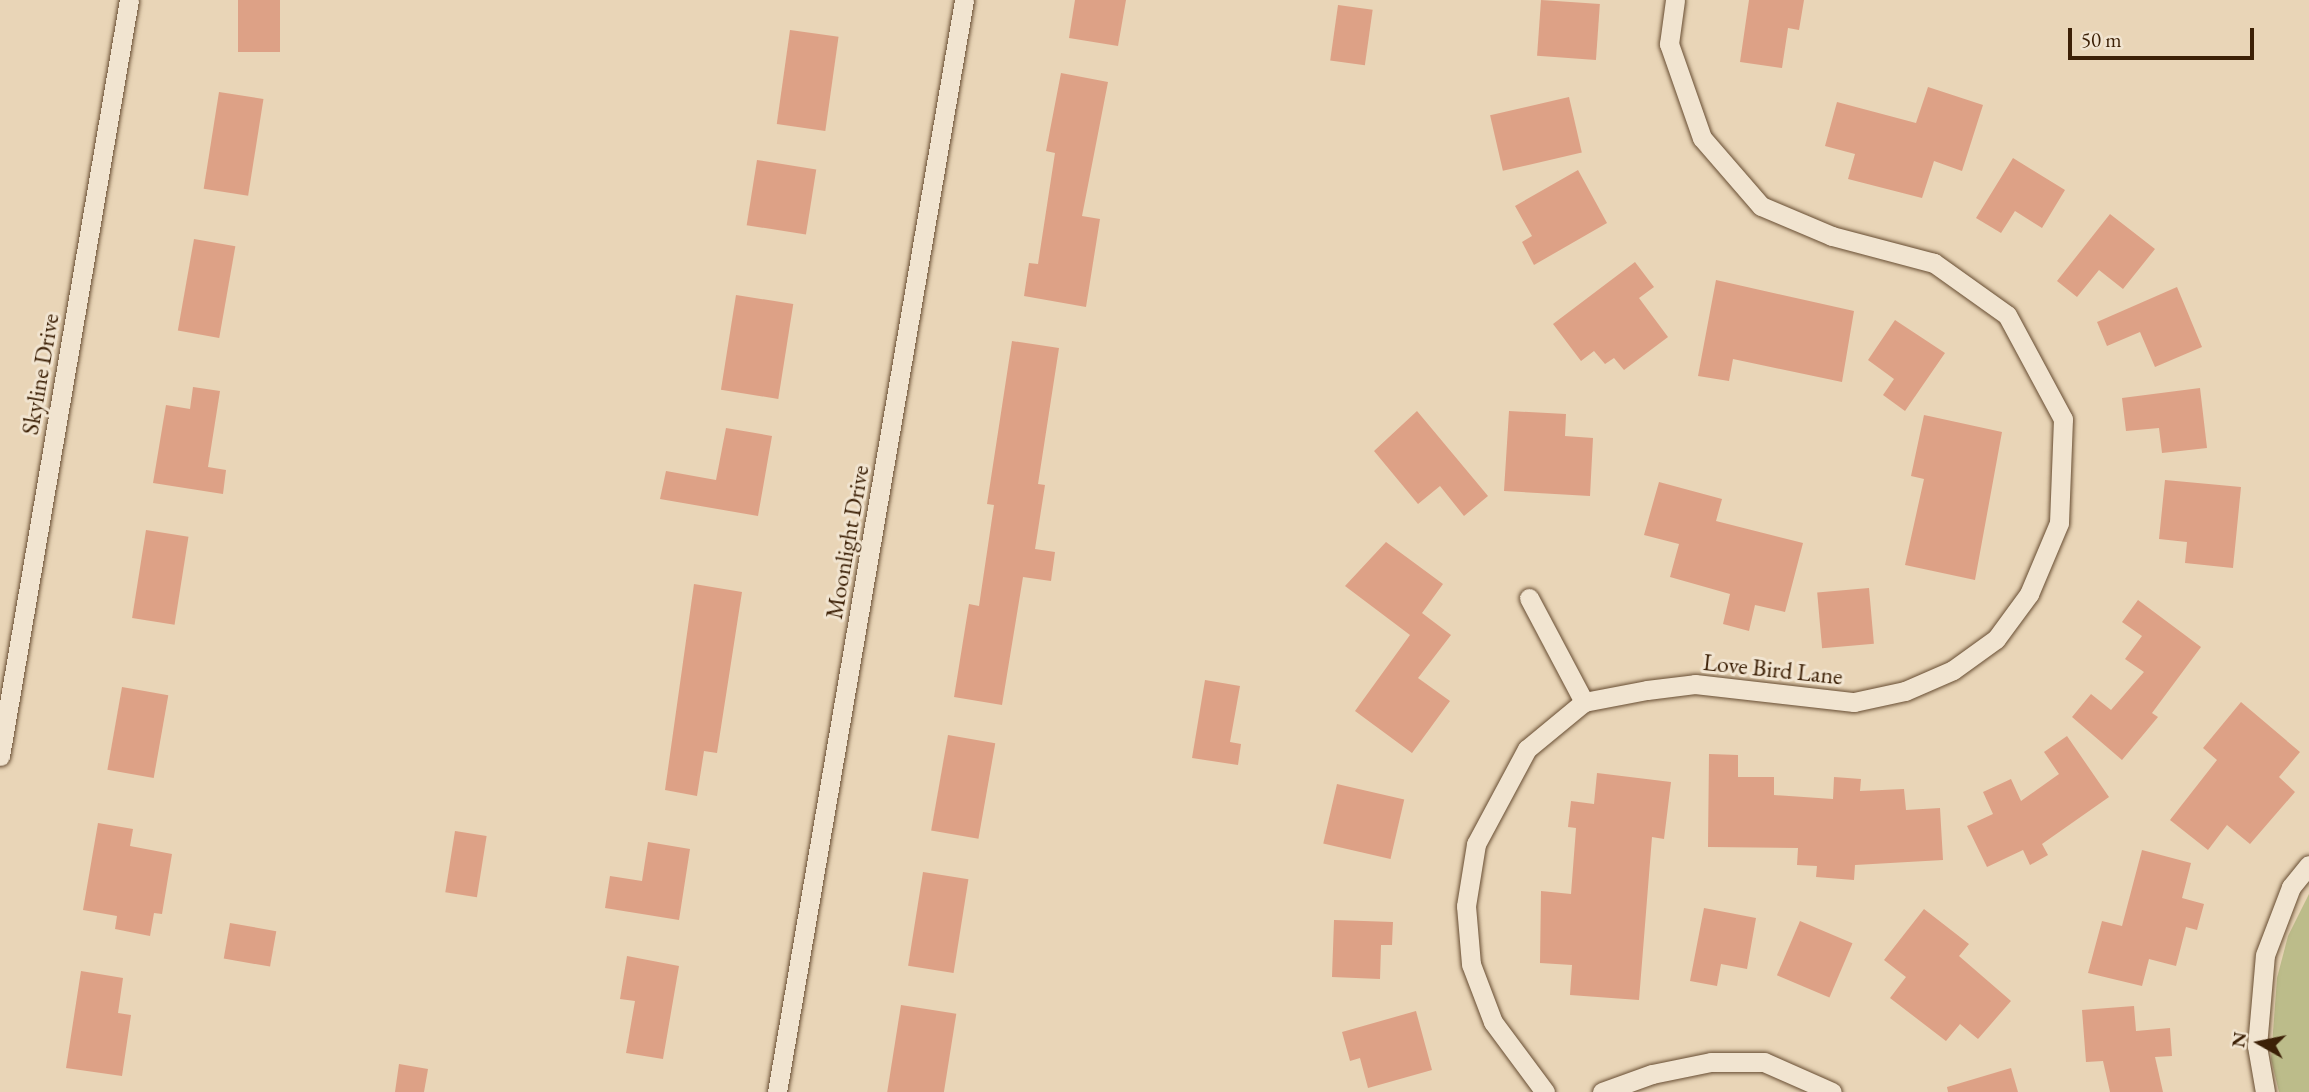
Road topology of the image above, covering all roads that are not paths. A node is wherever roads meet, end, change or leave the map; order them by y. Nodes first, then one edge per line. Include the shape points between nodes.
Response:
1 (129, 0) edge
2 (964, 0) edge
3 (1675, 0) edge
4 (1529, 598) dead end
5 (1584, 702) junction
6 (0, 756) edge
7 (2309, 865) edge
8 (777, 1092) edge
9 (1545, 1092) edge
10 (1602, 1092) edge
11 (1832, 1092) edge
12 (2265, 1092) edge

1 - 6 street, Skyline Drive
2 - 8 street, Moonlight Drive
3 - 5 street, Love Bird Lane via 1669,44 1702,138 1761,206 1832,236 1934,263 2007,314 2063,419 2059,523 2029,594 1996,639 1953,670 1905,691 1854,702 1695,684
4 - 5 street
5 - 9 street via 1527,750 1501,788 1476,844 1466,906 1471,964 1493,1022
7 - 12 street via 2291,887 2265,955 2257,1046
10 - 11 street via 1652,1074 1711,1062 1764,1062

